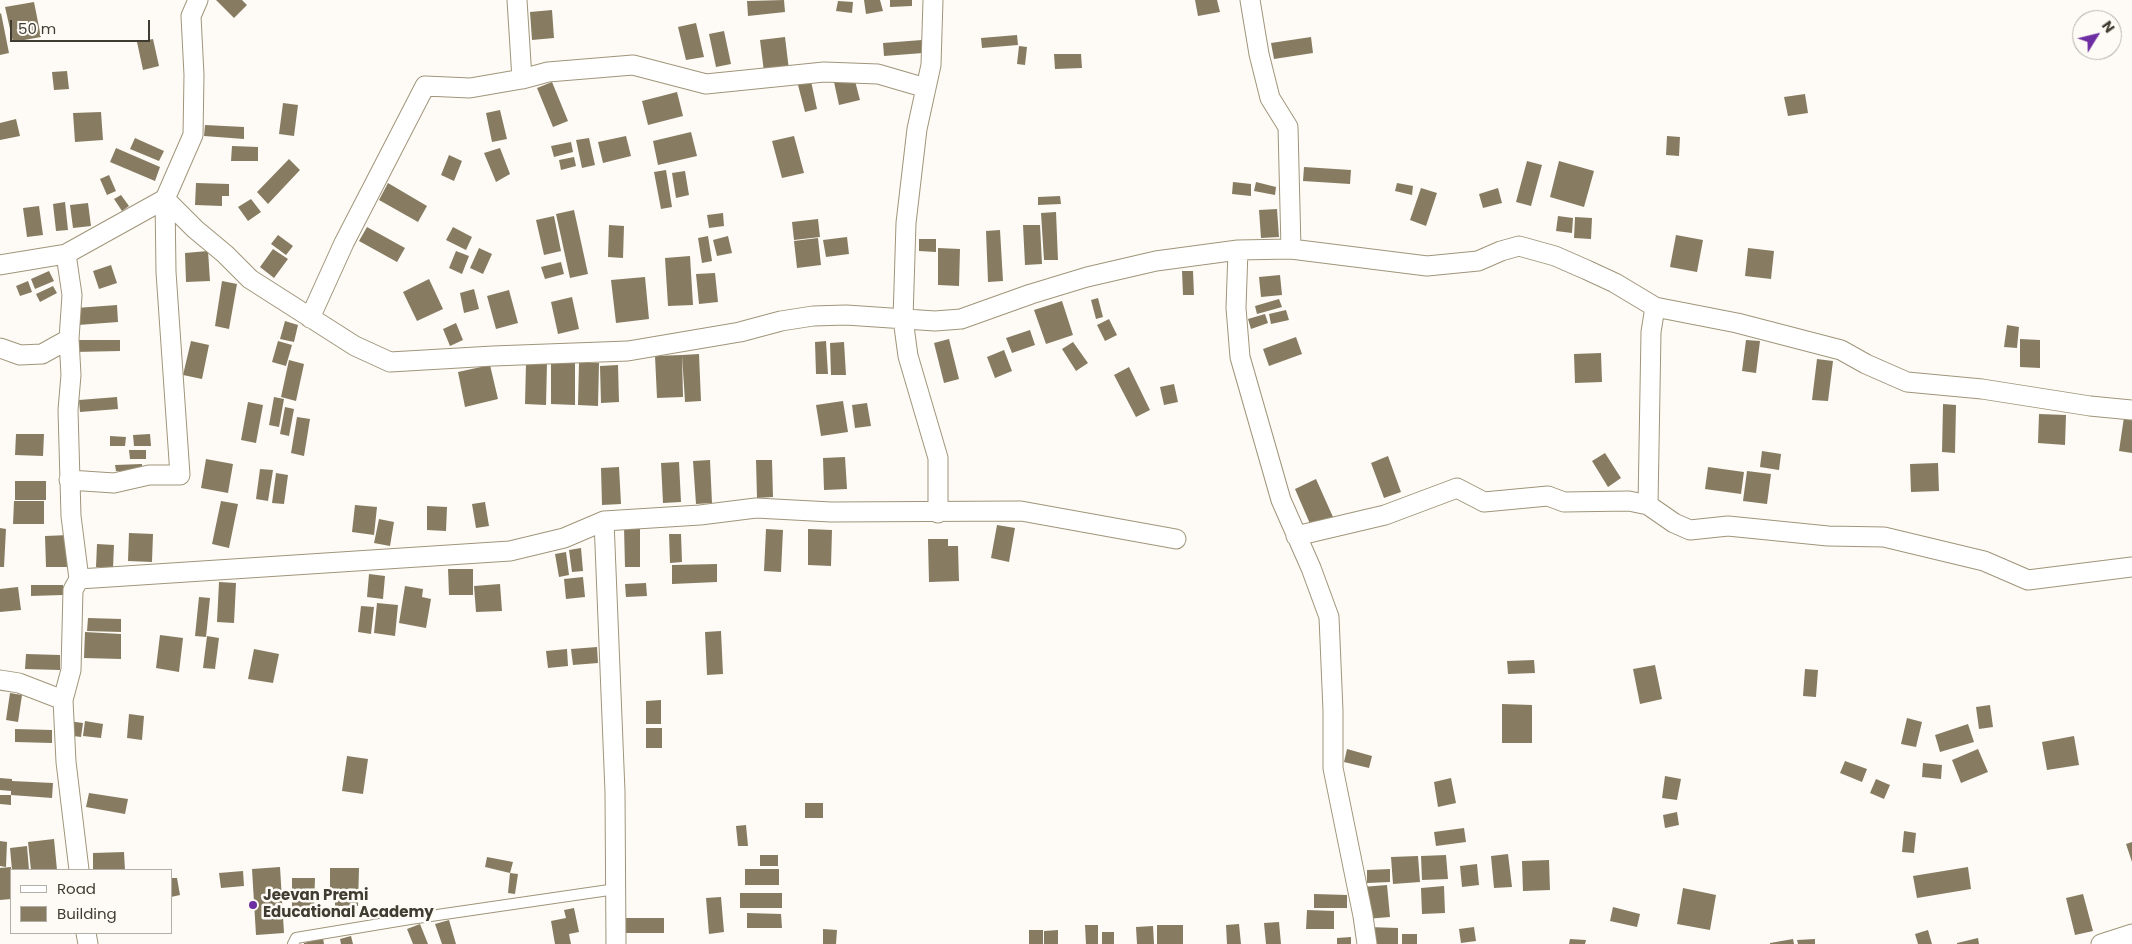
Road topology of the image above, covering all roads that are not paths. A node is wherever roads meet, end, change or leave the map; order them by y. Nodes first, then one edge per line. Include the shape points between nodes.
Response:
1 (198, 0) edge
2 (517, 0) edge
3 (933, 0) edge
4 (1250, 0) edge
5 (522, 79) junction
6 (926, 88) junction
7 (165, 199) junction
8 (1291, 249) junction
9 (1238, 250) junction
10 (66, 254) junction
11 (0, 265) edge
12 (1655, 307) junction
13 (310, 318) junction
14 (903, 319) junction
15 (69, 339) junction
16 (0, 348) edge
17 (2132, 410) edge
18 (69, 480) junction
19 (1648, 505) junction
20 (938, 513) junction
21 (604, 521) junction
22 (1296, 536) junction
23 (1176, 538) dead end
24 (2132, 567) edge
25 (79, 579) junction
26 (0, 680) edge
27 (63, 700) junction
28 (78, 869) edge
29 (616, 889) junction
30 (2132, 934) edge
31 (293, 944) edge
32 (616, 944) edge
33 (1367, 944) edge
34 (2101, 944) edge

1 - 7 street via 191,16 193,135
2 - 5 street
3 - 6 street
4 - 8 street via 1270,98 1288,127
5 - 6 street via 548,72 633,65 706,84 824,72 878,74
5 - 13 street via 470,88 425,86 344,243
6 - 14 street via 917,129 906,223
7 - 10 street
7 - 13 street via 250,278
7 - 18 street via 166,272 180,475 149,474 114,483
8 - 9 street
8 - 12 street via 1427,266 1478,261 1519,246 1555,256 1587,270
9 - 14 street via 1156,261 1087,277 962,319
9 - 22 street via 1236,308 1240,357 1280,500
10 - 11 street
10 - 15 street via 72,295
12 - 17 street via 1737,323 1841,350 1907,382
12 - 19 street via 1651,332
13 - 14 street via 355,346 390,362 628,351 813,316
14 - 20 street via 908,356 938,458
15 - 16 street via 42,354 20,355
15 - 18 street via 72,375 68,410
18 - 25 street
19 - 22 street via 1629,501 1564,502 1548,496 1484,502 1457,488 1385,515
19 - 24 street via 1690,530 1728,526 1828,536 1884,537 1984,560 2028,580
20 - 21 street via 756,508
20 - 23 street via 1021,512
21 - 25 street via 564,538 510,551
21 - 29 street
22 - 33 street via 1329,618 1334,768
25 - 27 street via 73,590 71,670
26 - 27 street via 19,683
27 - 28 street
29 - 31 lane via 296,938
29 - 32 street
30 - 34 street

